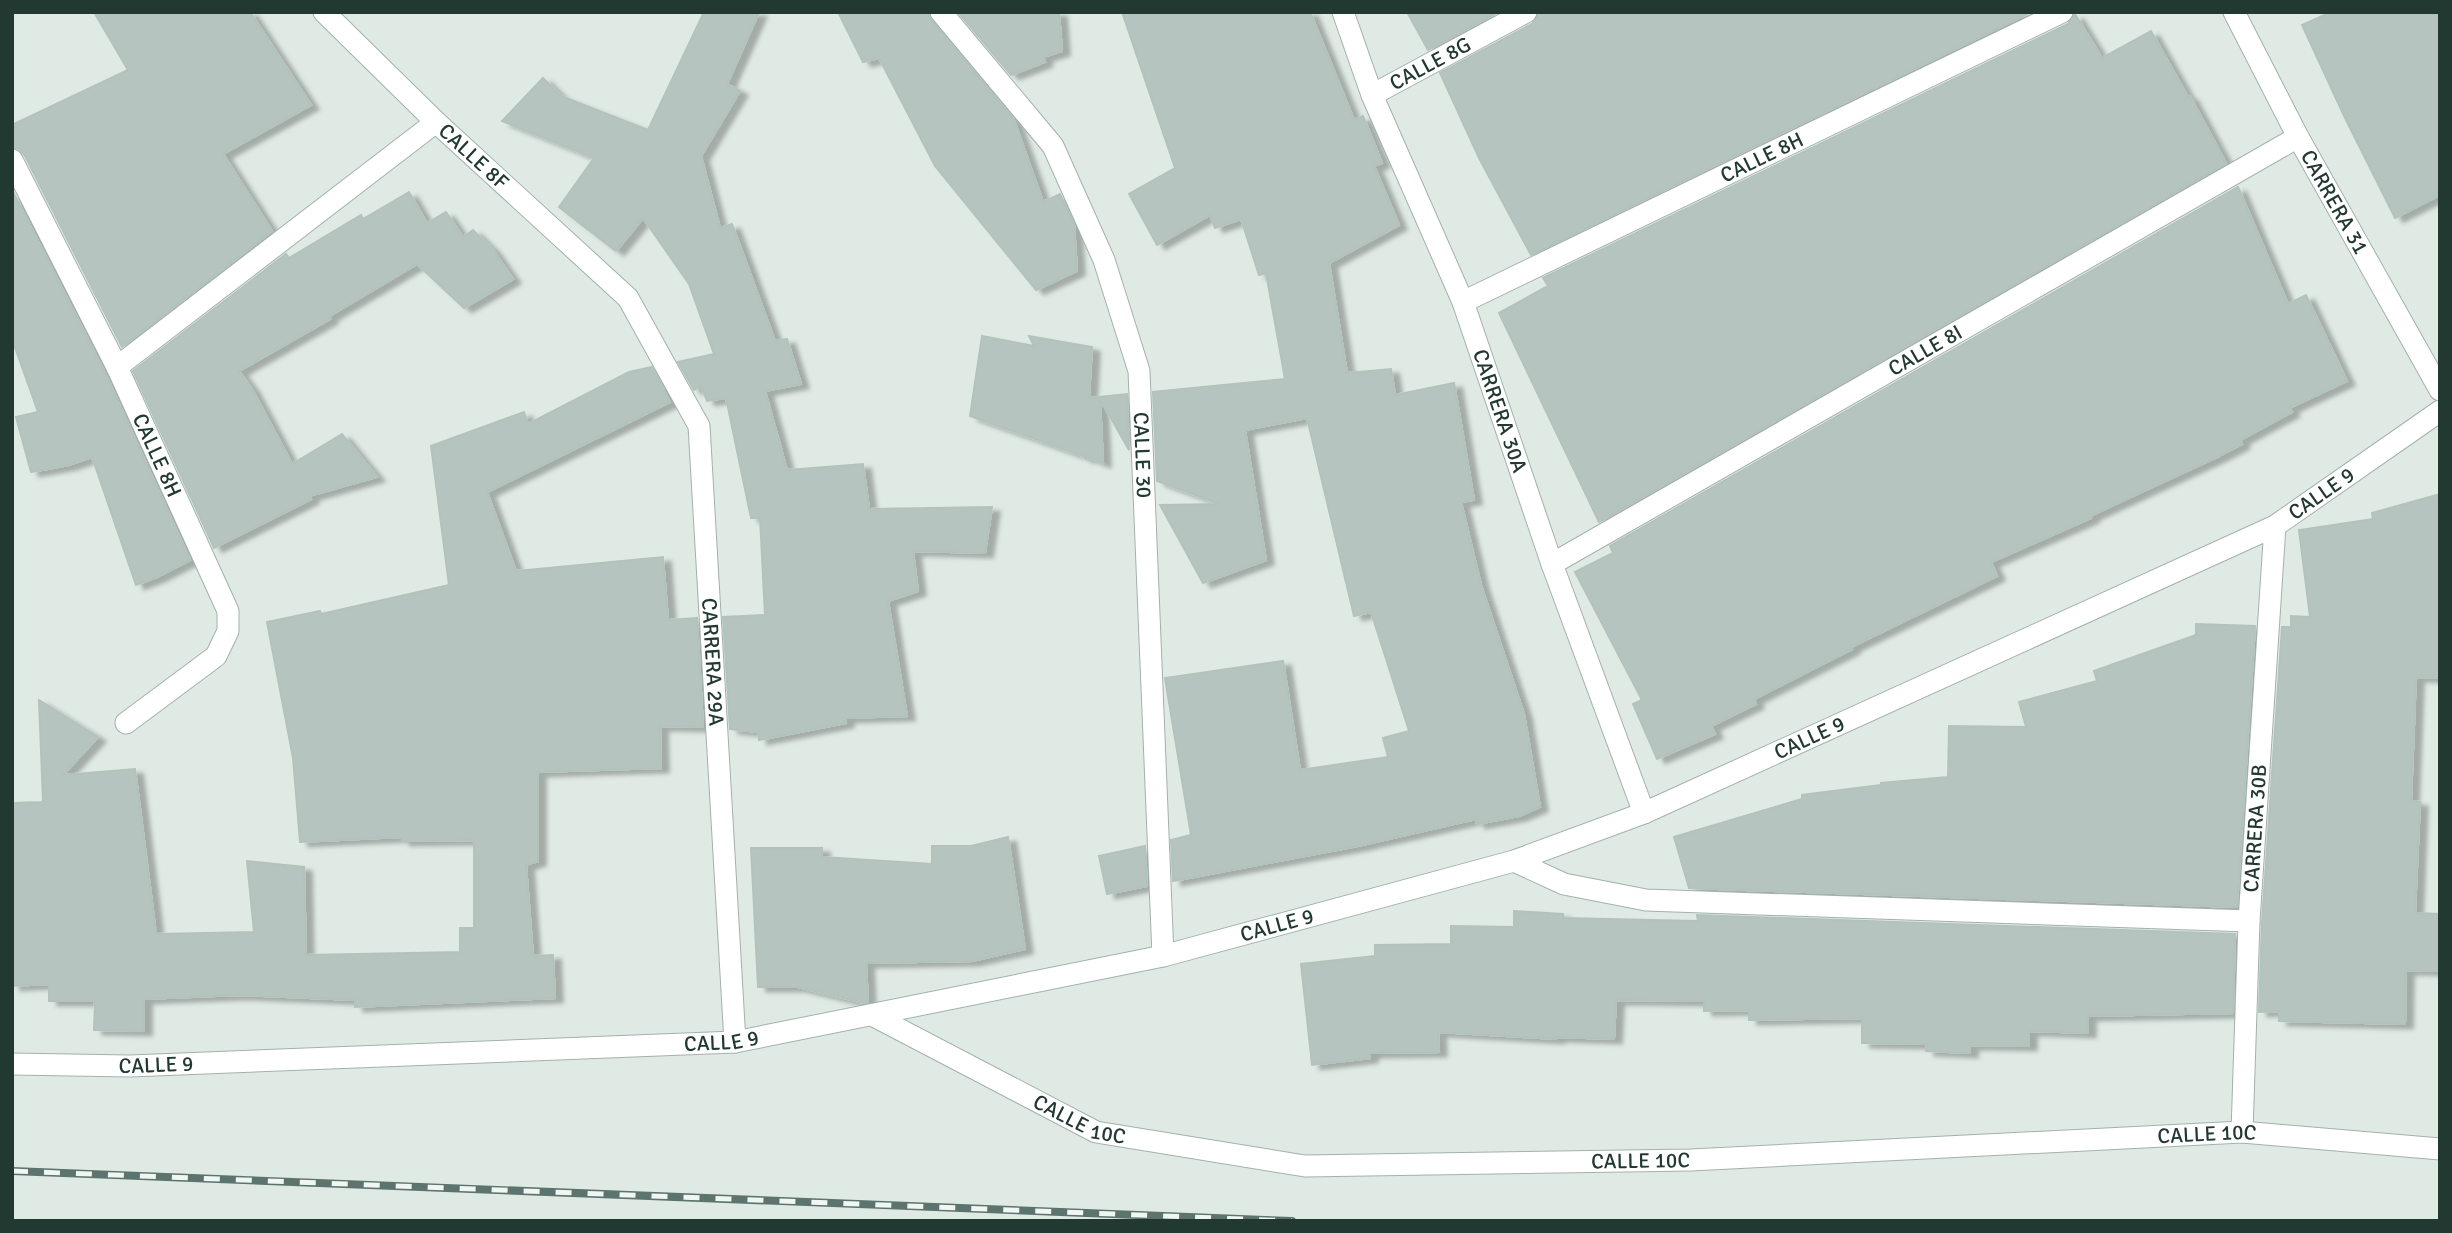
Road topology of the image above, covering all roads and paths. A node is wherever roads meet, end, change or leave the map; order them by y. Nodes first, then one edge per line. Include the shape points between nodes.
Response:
1 (324, 12) edge
2 (941, 12) edge
3 (1343, 12) edge
4 (1526, 12) edge
5 (2062, 12) edge
6 (2239, 14) edge
7 (1372, 95) junction
8 (436, 122) junction
9 (2298, 137) junction
10 (12, 160) edge
11 (628, 298) joint
12 (1463, 302) junction
13 (117, 367) junction
14 (2440, 390) edge
15 (2440, 411) edge
16 (2276, 526) junction
17 (1552, 564) junction
18 (126, 723) dead end
19 (1644, 813) junction
20 (1514, 862) junction
21 (2249, 921) junction
22 (1163, 956) junction
23 (872, 1015) junction
24 (735, 1042) junction
25 (12, 1064) edge
26 (2242, 1132) junction
27 (2440, 1149) edge

1 - 8 street, CALLE 8F
2 - 22 street, CALLE 30 via 1053,146 1104,260 1139,371
3 - 7 street, CARRERA 30A
4 - 7 street, CALLE 8G
5 - 12 street, CALLE 8H
6 - 9 street, CARRERA 31
7 - 12 street, CARRERA 30A
8 - 11 street, CALLE 8F
8 - 13 street
9 - 14 street, CARRERA 31
9 - 17 street, CALLE 8I
10 - 13 street, CALLE 8H
11 - 24 street, CARRERA 29A via 699,425
12 - 17 street, CARRERA 30A
13 - 18 street, CALLE 8H via 228,611 228,631 216,656
15 - 16 street, CALLE 9
16 - 19 street, CALLE 9
16 - 21 street, CARRERA 30B
17 - 19 street, CARRERA 30A
19 - 20 street, CALLE 9
20 - 21 street via 1564,884 1646,900
20 - 22 street, CALLE 9
21 - 26 street, CARRERA 30B
22 - 23 street, CALLE 9
23 - 24 street, CALLE 9
23 - 26 street, CALLE 10C via 1096,1132 1305,1166 1691,1160
24 - 25 street, CALLE 9 via 130,1066
26 - 27 street, CALLE 10C

